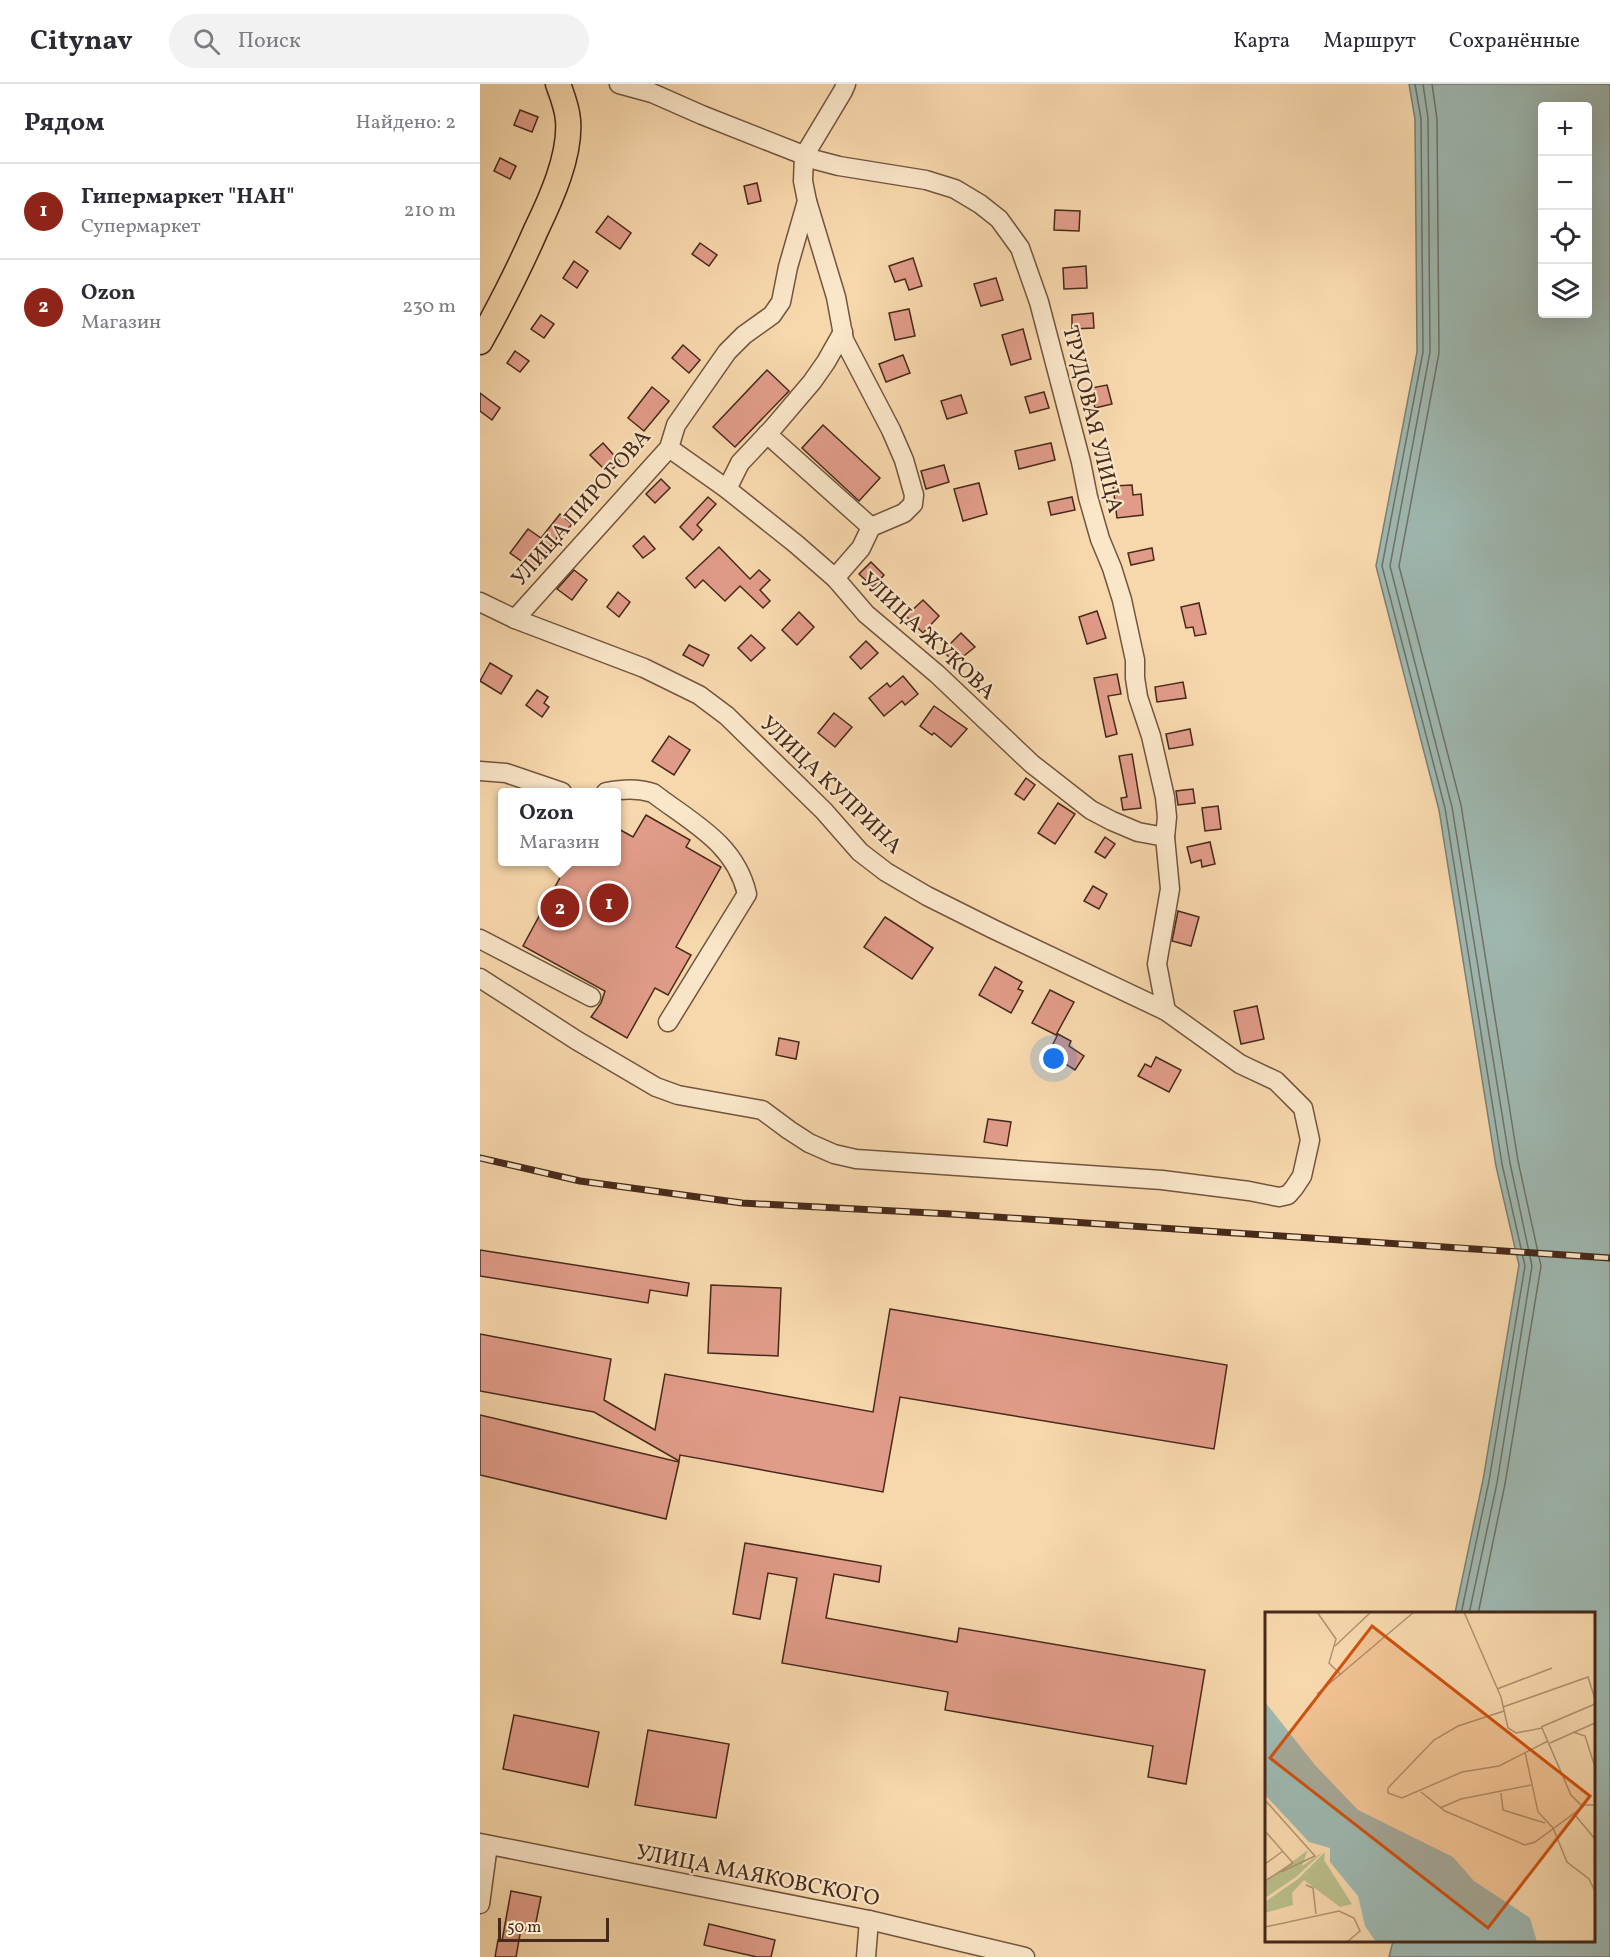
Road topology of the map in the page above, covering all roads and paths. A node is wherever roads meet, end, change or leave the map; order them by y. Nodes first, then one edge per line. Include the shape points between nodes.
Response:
1 (558, 84) edge
2 (619, 84) edge
3 (846, 84) edge
4 (645, 88) edge
5 (804, 156) junction
6 (807, 201) junction
7 (843, 332) junction
8 (480, 342) edge
9 (767, 434) junction
10 (669, 448) junction
11 (727, 489) junction
12 (871, 527) junction
13 (835, 578) junction
14 (480, 602) edge
15 (515, 619) junction
16 (480, 771) edge
17 (550, 788) edge
18 (621, 789) edge
19 (1165, 837) junction
20 (480, 939) edge
21 (480, 978) edge
22 (591, 997) dead end
23 (1166, 1011) junction
24 (668, 1022) dead end
25 (484, 1844) edge
26 (480, 1904) edge
27 (869, 1920) junction
28 (866, 1957) edge
29 (1025, 1957) edge

1 - 8 main road via 568,119 567,141 552,197
2 - 4 street, ТРУДОВАЯ УЛИЦА
3 - 5 street
4 - 5 street, ТРУДОВАЯ УЛИЦА
5 - 6 street, УЛИЦА ПИРОГОВА
5 - 19 street, ТРУДОВАЯ УЛИЦА via 955,189 999,219 1020,248 1039,302 1100,539 1122,600 1136,660 1137,697 1165,797
6 - 7 street
6 - 10 street, УЛИЦА ПИРОГОВА via 781,302 772,315 728,352 676,425
7 - 9 street via 812,382
7 - 12 street via 891,430 914,495 913,504 904,513
9 - 11 street via 740,463
9 - 12 street
10 - 11 street, УЛИЦА ЖУКОВА
10 - 15 street, УЛИЦА ПИРОГОВА
11 - 13 street, УЛИЦА ЖУКОВА
12 - 13 street via 861,548
13 - 19 street, УЛИЦА ЖУКОВА via 867,614 1032,764 1105,818 1138,832
14 - 15 street, УЛИЦА КУПРИНА
15 - 23 street, УЛИЦА КУПРИНА via 644,668 699,695 727,716 860,852 886,872 965,915
16 - 17 street via 506,773
18 - 24 street via 653,793 723,846 743,879 747,894
19 - 23 street, ТРУДОВАЯ УЛИЦА via 1170,889 1157,963
20 - 22 street
21 - 23 street, УЛИЦА КУПРИНА via 656,1087 678,1095 762,1110 809,1143 856,1160 1093,1174 1287,1195 1302,1176 1306,1162 1310,1140 1304,1108 1276,1081 1240,1064
25 - 26 street
25 - 27 street, УЛИЦА МАЯКОВСКОГО
27 - 28 street
27 - 29 street, УЛИЦА МАЯКОВСКОГО

